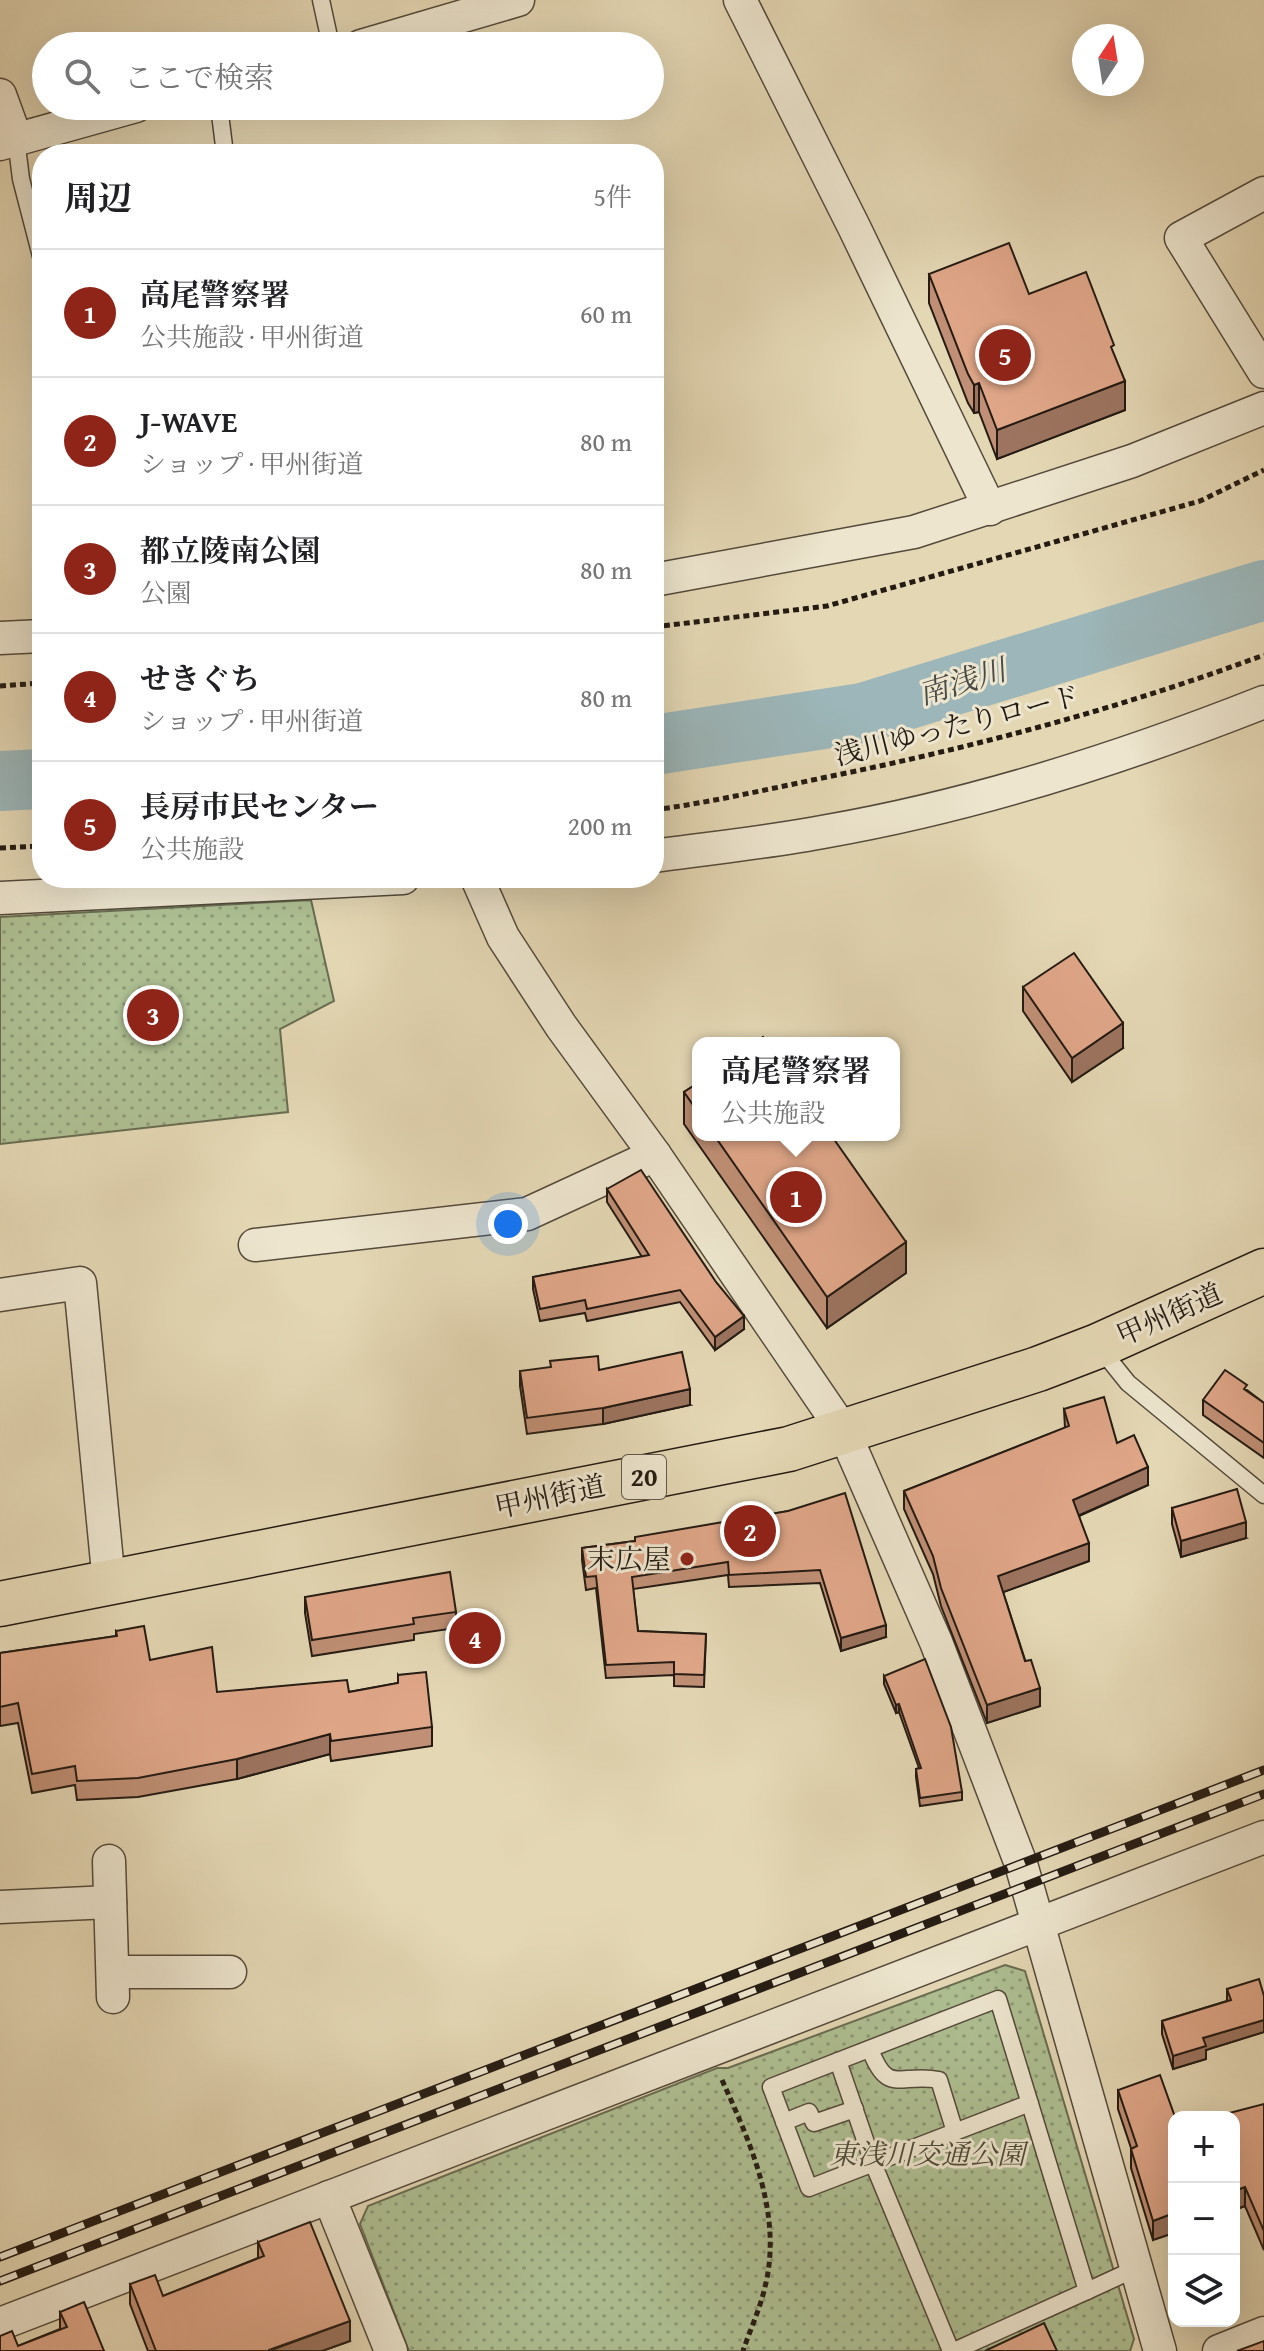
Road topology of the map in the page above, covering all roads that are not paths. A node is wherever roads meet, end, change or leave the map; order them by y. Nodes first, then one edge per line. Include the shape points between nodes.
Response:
1 (321, 0) edge
2 (518, 0) edge
3 (740, 0) edge
4 (328, 32) edge
5 (414, 32) edge
6 (0, 95) edge
7 (86, 120) edge
8 (221, 120) edge
9 (8, 142) edge
10 (224, 144) edge
11 (1264, 193) edge
12 (32, 221) edge
13 (1264, 372) edge
14 (1264, 408) edge
15 (990, 509) junction
16 (664, 578) edge
17 (32, 636) edge
18 (0, 638) edge
19 (1264, 702) edge
20 (664, 855) edge
21 (202, 888) edge
22 (481, 888) edge
23 (0, 898) edge
24 (655, 1155) junction
25 (255, 1245) dead end
26 (1264, 1271) edge
27 (0, 1295) edge
28 (1098, 1346) junction
29 (844, 1432) junction
30 (1264, 1495) edge
31 (109, 1583) junction
32 (0, 1604) edge
33 (1264, 1837) edge
34 (109, 1861) dead end
35 (110, 1902) junction
36 (0, 1907) edge
37 (1037, 1922) junction
38 (230, 1972) dead end
39 (870, 2049) junction
40 (838, 2061) junction
41 (1030, 2103) junction
42 (855, 2109) junction
43 (784, 2122) junction
44 (955, 2132) junction
45 (873, 2163) junction
46 (329, 2197) junction
47 (1137, 2268) junction
48 (1087, 2291) junction
49 (0, 2324) edge
50 (1264, 2333) edge
51 (391, 2351) edge
52 (952, 2351) edge
53 (1160, 2351) edge
54 (1219, 2351) edge

1 - 4 lane
2 - 5 street
3 - 15 street
6 - 9 street
7 - 9 street
8 - 10 lane
9 - 12 lane
11 - 13 street via 1181,238
14 - 15 street via 1132,461
15 - 16 street via 914,532
17 - 18 street
19 - 20 street via 1055,774 946,804 830,831
21 - 23 street
22 - 24 street via 503,937
24 - 25 street via 527,1214
24 - 29 street
26 - 28 highway, 甲州街道 / 20
27 - 31 street via 80,1283
28 - 29 highway, 甲州街道 / 20
28 - 30 lane via 1128,1383
29 - 31 highway, 甲州街道 / 20 via 789,1449
29 - 37 street via 936,1642 1021,1864
31 - 32 highway, 甲州街道 / 20
33 - 37 street
34 - 35 street
35 - 36 street
35 - 38 street via 113,1985
37 - 46 street
37 - 47 street
39 - 40 lane
39 - 41 lane via 998,1999
39 - 44 lane via 879,2072 891,2081 939,2080
40 - 42 lane
40 - 43 lane via 771,2087
41 - 44 lane
41 - 48 lane
42 - 43 lane via 814,2123 809,2112
42 - 45 lane
43 - 45 lane via 809,2188
44 - 45 lane
45 - 52 lane
46 - 49 street
46 - 51 street
47 - 48 lane
47 - 53 street
48 - 52 lane
50 - 54 street

